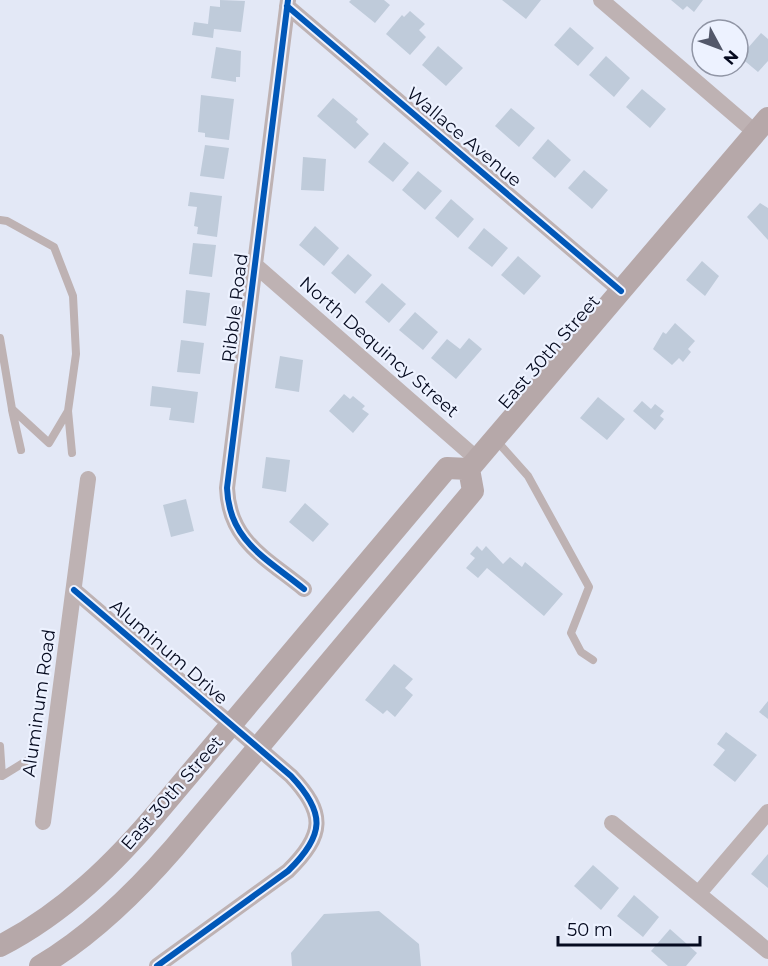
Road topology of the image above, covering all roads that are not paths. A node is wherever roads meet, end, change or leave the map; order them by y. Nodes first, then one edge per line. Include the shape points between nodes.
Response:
1 (601, 0) edge
2 (288, 3) edge
3 (762, 125) edge
4 (0, 220) edge
5 (255, 265) junction
6 (621, 291) junction
7 (0, 338) edge
8 (12, 409) junction
9 (68, 411) junction
10 (495, 439) junction
11 (21, 450) dead end
12 (72, 453) dead end
13 (473, 464) junction
14 (88, 479) dead end
15 (304, 589) dead end
16 (74, 590) junction
17 (593, 660) dead end
18 (245, 736) junction
19 (0, 746) edge
20 (28, 760) dead end
21 (1, 777) edge
22 (768, 812) edge
23 (43, 822) dead end
24 (612, 823) dead end
25 (699, 893) junction
26 (0, 946) edge
27 (768, 951) edge
28 (39, 966) edge
29 (157, 966) edge

1 - 3 street
2 - 5 street, Ribble Road
2 - 6 street, Wallace Avenue
3 - 6 main road, East 30th Street
4 - 9 lane via 54,247 73,296 76,354
5 - 13 street, North Dequincy Street
5 - 15 street, Ribble Road via 227,488 229,508 244,540
6 - 10 main road, East 30th Street
7 - 8 lane
8 - 9 lane via 49,442
8 - 11 lane
9 - 12 lane
10 - 13 main road, East 30th Street
10 - 17 lane via 528,477 590,587 571,633 581,652
13 - 18 main road, East 30th Street via 473,491
13 - 18 main road, East 30th Street via 447,468
14 - 16 street
16 - 18 street, Aluminum Drive
16 - 23 street, Aluminum Road
18 - 26 main road, East 30th Street via 89,885 37,925
18 - 28 main road, East 30th Street via 139,887 75,942
18 - 29 street, Aluminum Drive via 310,798 317,814 315,836 301,857 274,882
19 - 21 lane
20 - 21 lane
22 - 25 street
24 - 25 street
25 - 27 street

